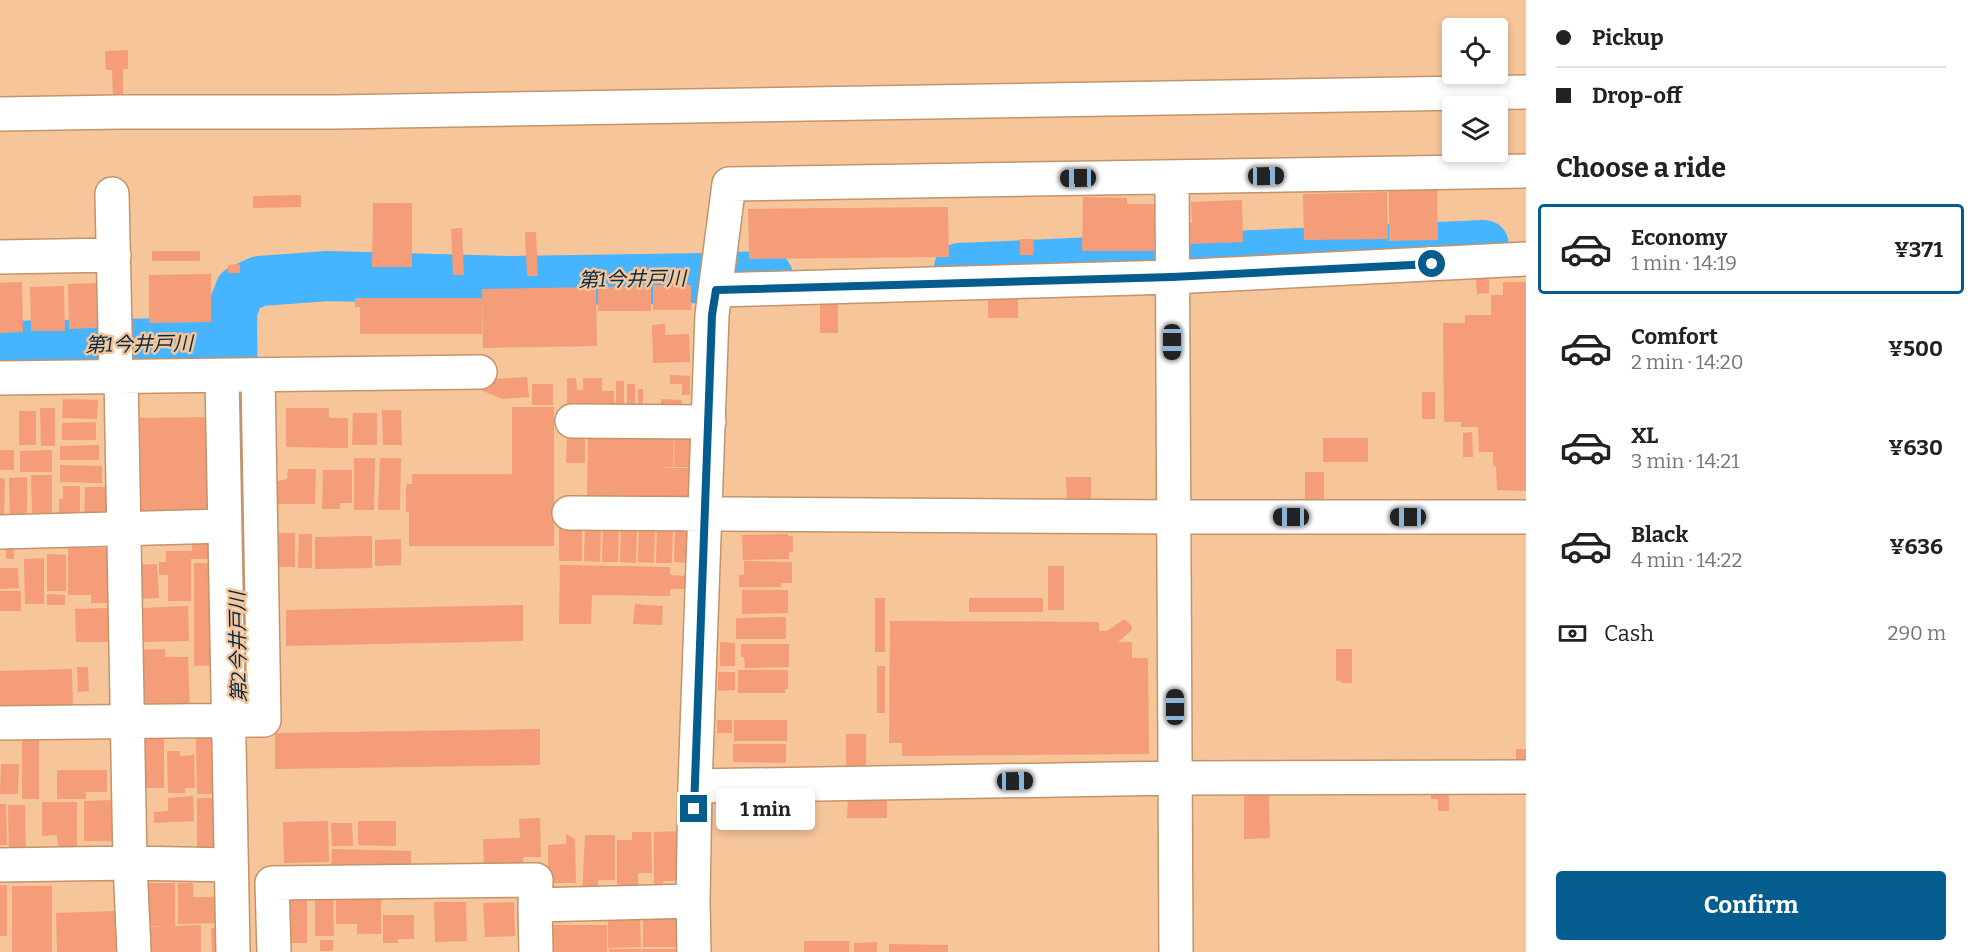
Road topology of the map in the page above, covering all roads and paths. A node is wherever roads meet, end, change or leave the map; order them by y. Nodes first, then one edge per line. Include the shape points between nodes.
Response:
1 (1526, 92) edge
2 (0, 114) edge
3 (1526, 171) edge
4 (1172, 178) junction
5 (112, 194) dead end
6 (114, 256) junction
7 (0, 257) edge
8 (1526, 259) edge
9 (1172, 276) junction
10 (716, 289) junction
11 (480, 372) dead end
12 (118, 376) junction
13 (240, 376) junction
14 (0, 378) edge
15 (572, 421) dead end
16 (709, 422) junction
17 (568, 513) dead end
18 (705, 516) junction
19 (1174, 517) junction
20 (1526, 517) edge
21 (225, 526) junction
22 (124, 529) junction
23 (0, 532) edge
24 (229, 721) junction
25 (127, 722) junction
26 (0, 723) edge
27 (1526, 777) edge
28 (1175, 778) junction
29 (695, 786) junction
30 (130, 863) junction
31 (231, 864) junction
32 (0, 865) edge
33 (693, 902) junction
34 (535, 905) junction
35 (134, 952) edge
36 (233, 952) edge
37 (274, 952) edge
38 (536, 952) edge
39 (694, 952) edge
40 (1176, 952) edge

1 - 2 street
3 - 4 street
4 - 9 street
4 - 10 street via 729,184
5 - 6 street
6 - 7 street
6 - 12 street
8 - 9 street
9 - 10 street
9 - 19 street
10 - 16 street
11 - 13 street
12 - 13 street
12 - 14 street
12 - 22 street
13 - 21 street
13 - 24 street via 264,720
15 - 16 street
16 - 18 street
17 - 18 street
18 - 19 street
18 - 29 street
19 - 20 street
19 - 28 street
21 - 22 street
21 - 24 street
22 - 23 street
22 - 25 street
24 - 25 street
24 - 31 street
25 - 26 street
25 - 30 street
27 - 28 street
28 - 29 street
28 - 40 street
29 - 33 street
30 - 31 street
30 - 32 street
30 - 35 street
31 - 36 street
33 - 34 street
33 - 39 street
34 - 37 street via 536,880 272,882
34 - 38 street

